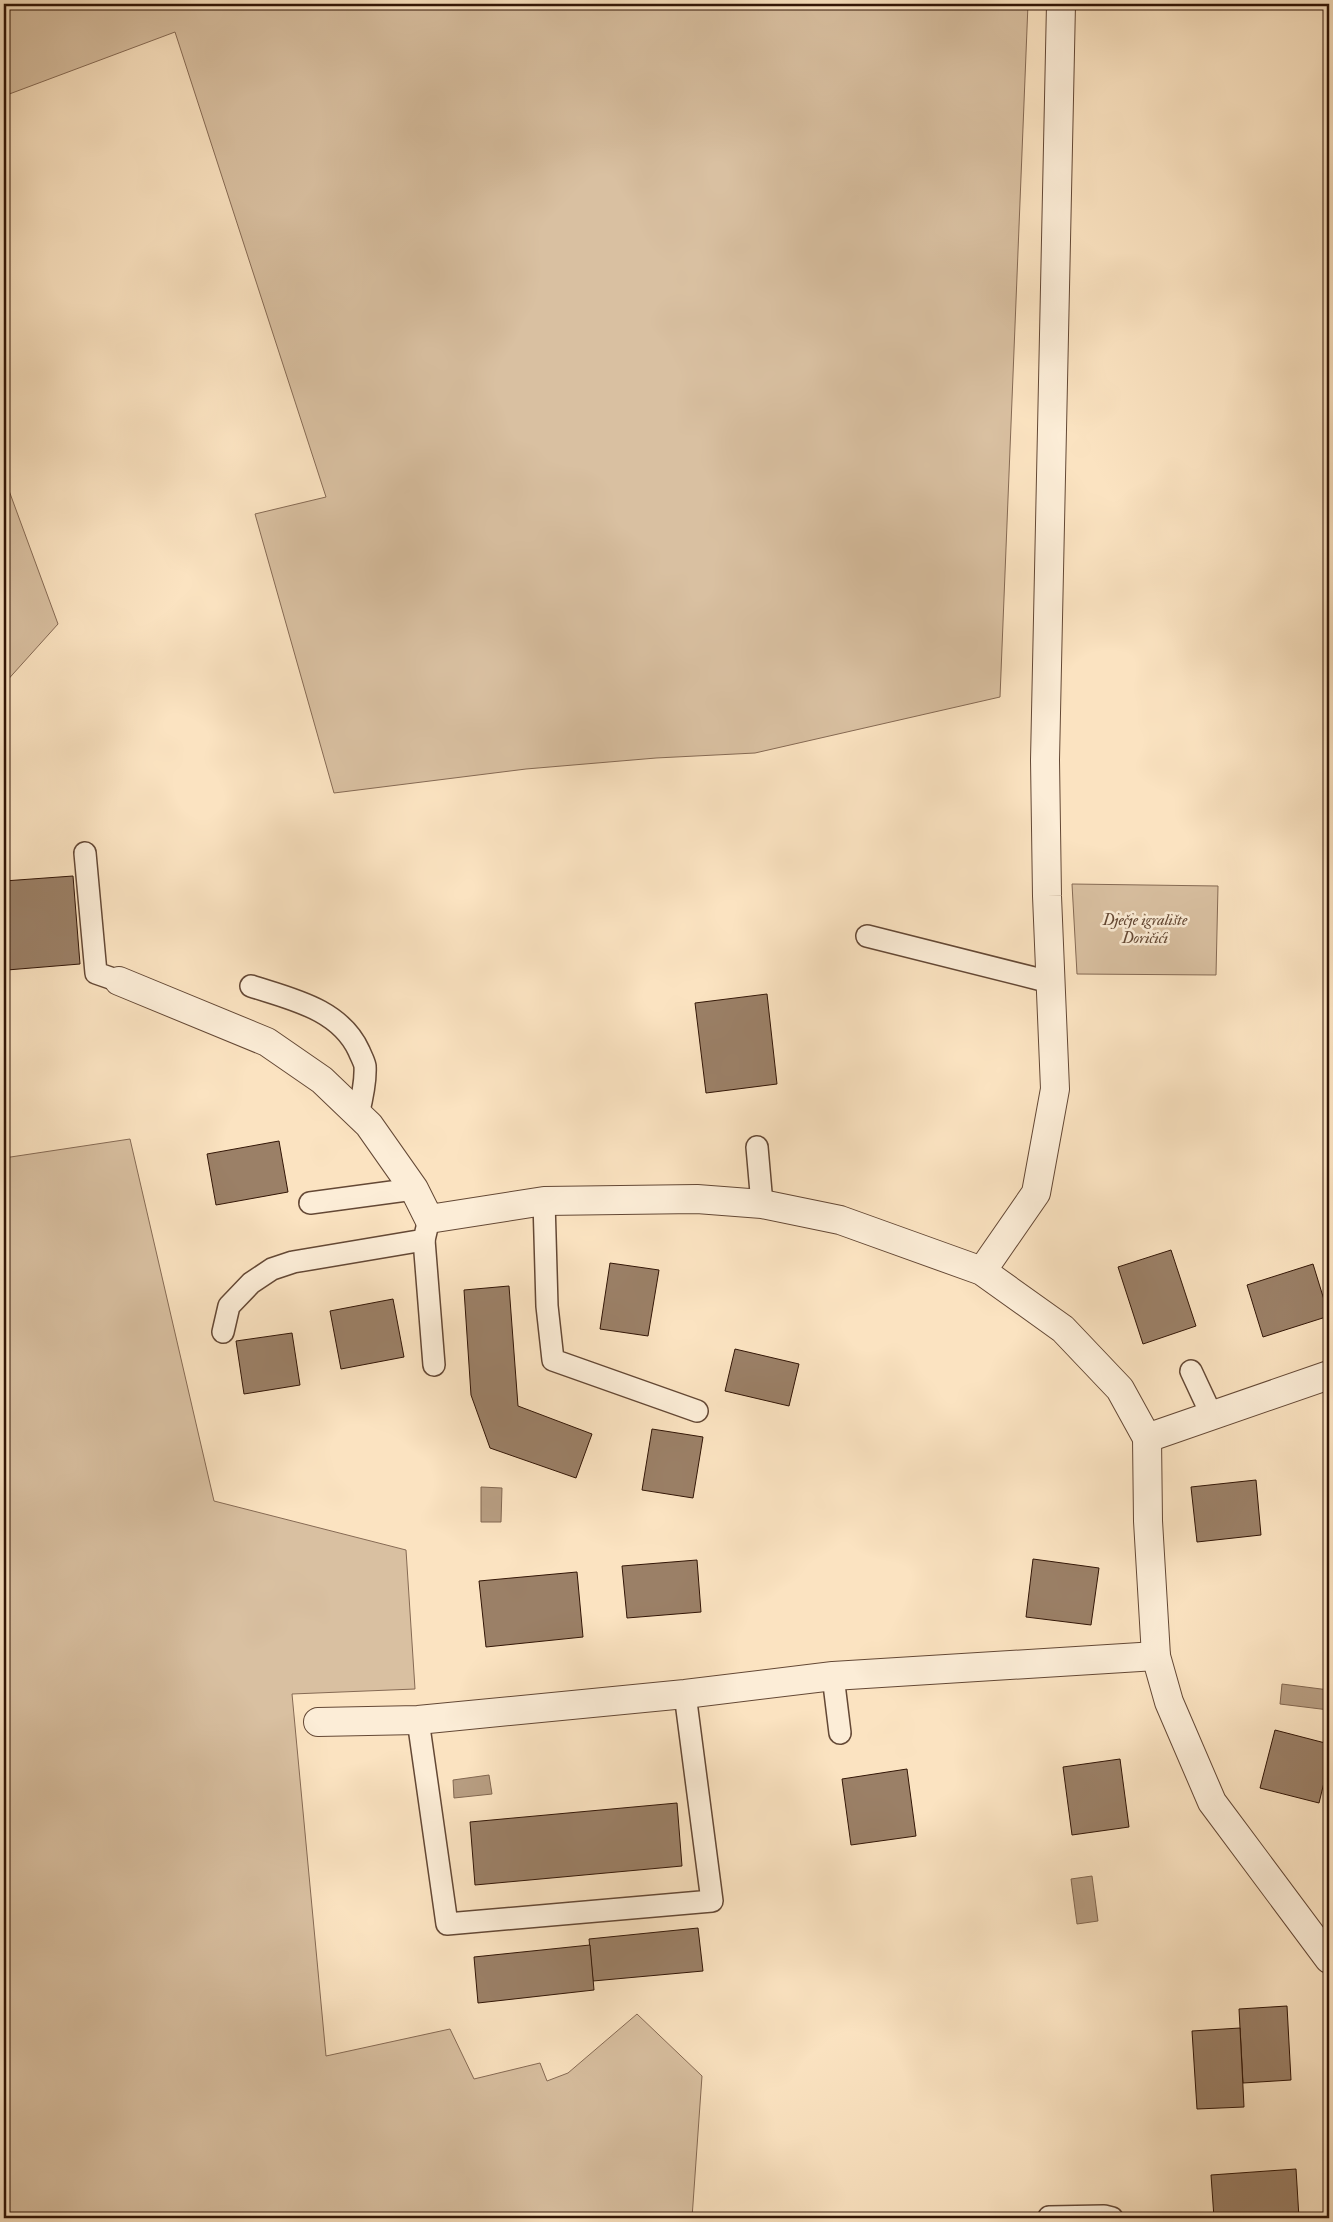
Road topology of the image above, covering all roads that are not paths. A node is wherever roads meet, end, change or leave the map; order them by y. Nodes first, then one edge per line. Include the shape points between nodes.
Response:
1 (1061, 4) edge
2 (85, 853) dead end
3 (867, 936) dead end
4 (119, 981) joint
5 (1050, 982) junction
6 (251, 986) dead end
7 (358, 1115) junction
8 (758, 1147) dead end
9 (414, 1189) junction
10 (544, 1201) junction
11 (310, 1203) dead end
12 (762, 1204) junction
13 (426, 1229) junction
14 (982, 1271) junction
15 (223, 1332) dead end
16 (434, 1365) dead end
17 (1191, 1371) dead end
18 (1329, 1375) edge
19 (698, 1411) dead end
20 (1212, 1416) junction
21 (1147, 1438) junction
22 (1156, 1656) junction
23 (833, 1676) junction
24 (685, 1694) junction
25 (418, 1720) junction
26 (318, 1722) dead end
27 (840, 1733) dead end
28 (1329, 1959) edge
29 (1049, 2217) dead end
30 (1112, 2218) edge

1 - 5 street via 1045,760
2 - 4 lane via 96,973
3 - 5 lane
4 - 7 street via 267,1042 322,1080
5 - 14 street via 1055,1089 1036,1193
6 - 7 lane via 303,1002 336,1020 354,1041 365,1064
7 - 9 street via 369,1125
8 - 12 lane
9 - 11 lane
9 - 13 street
10 - 12 street via 697,1199
10 - 13 street
10 - 19 lane via 547,1306 553,1360
12 - 14 street via 840,1220
13 - 15 lane via 272,1269 251,1283 229,1306
13 - 16 lane
14 - 21 street via 1063,1329 1120,1389
17 - 20 lane
18 - 20 street
20 - 21 street
21 - 22 street
22 - 23 street
22 - 28 street via 1169,1702 1212,1802
23 - 24 street
23 - 27 lane
24 - 25 street
24 - 25 lane via 712,1901 447,1924
25 - 26 street
29 - 30 lane

